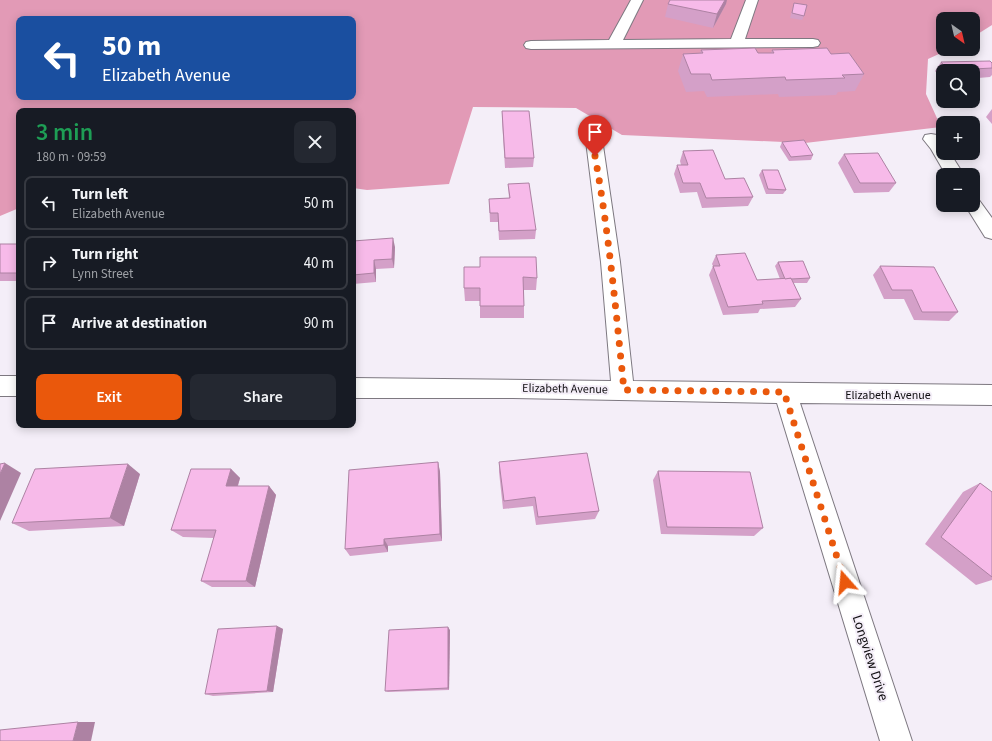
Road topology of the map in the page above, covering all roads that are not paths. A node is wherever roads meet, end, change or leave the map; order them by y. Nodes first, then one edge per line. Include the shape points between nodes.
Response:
1 (637, 0) edge
2 (752, 0) edge
3 (813, 43) dead end
4 (614, 44) junction
5 (736, 44) junction
6 (531, 45) dead end
7 (592, 125) dead end
8 (932, 139) dead end
9 (951, 168) edge
10 (978, 212) edge
11 (992, 232) edge
12 (0, 386) edge
13 (16, 386) edge
14 (356, 388) edge
15 (624, 390) junction
16 (784, 392) junction
17 (992, 395) edge
18 (896, 741) edge

1 - 4 street
2 - 5 street
3 - 5 street
4 - 5 street
4 - 6 street
7 - 15 street
8 - 9 street
10 - 11 street
12 - 13 street
14 - 15 street, Elizabeth Avenue
15 - 16 street, Elizabeth Avenue
16 - 17 street, Elizabeth Avenue via 865,396
16 - 18 street, Longview Drive

